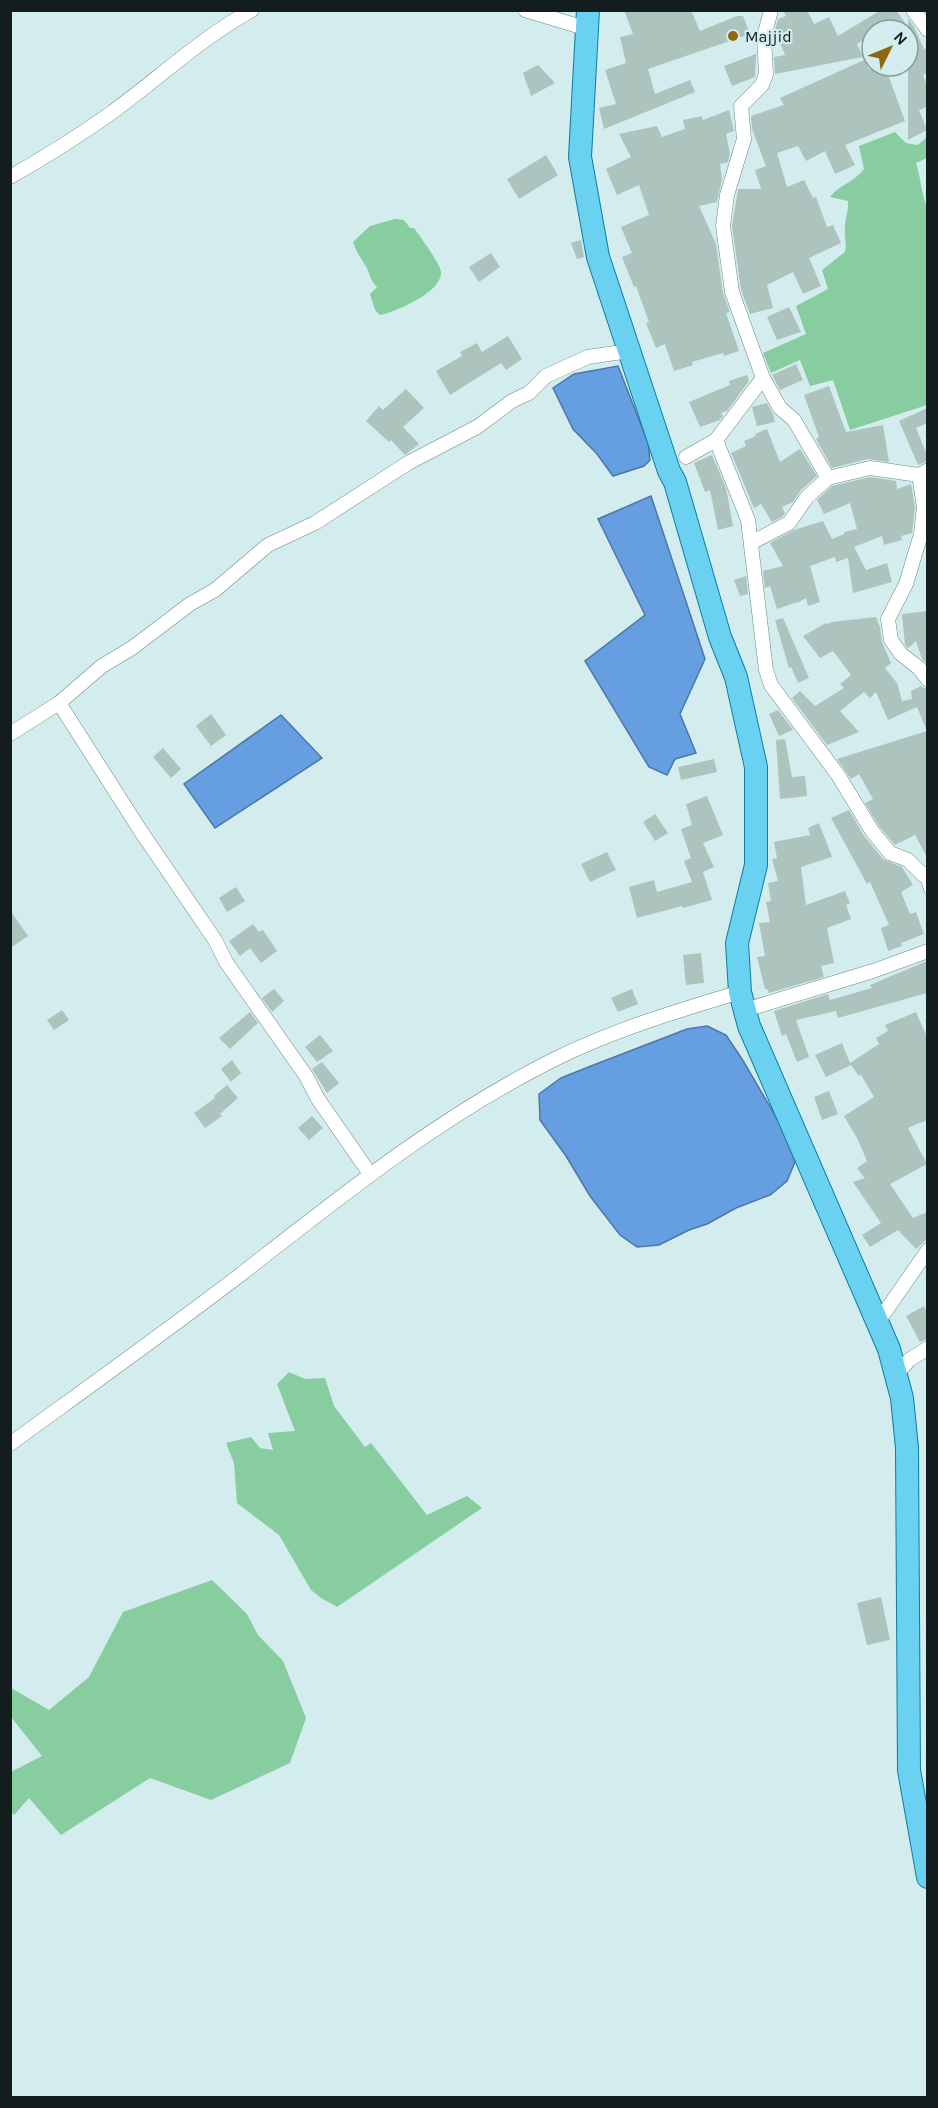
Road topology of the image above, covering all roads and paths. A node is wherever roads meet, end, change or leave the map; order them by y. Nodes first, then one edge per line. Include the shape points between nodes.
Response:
1 (252, 10) edge
2 (525, 10) edge
3 (771, 10) edge
4 (914, 10) edge
5 (588, 20) edge
6 (927, 30) edge
7 (10, 177) edge
8 (629, 351) junction
9 (763, 378) junction
10 (716, 440) junction
11 (686, 457) dead end
12 (923, 473) edge
13 (828, 478) junction
14 (751, 543) junction
15 (927, 680) edge
16 (59, 703) junction
17 (10, 734) edge
18 (925, 874) edge
19 (927, 891) edge
20 (927, 951) edge
21 (743, 1001) junction
22 (370, 1174) junction
23 (927, 1250) edge
24 (878, 1322) junction
25 (927, 1348) edge
26 (896, 1375) junction
27 (10, 1444) edge
28 (927, 1876) edge

1 - 7 street via 229,23 110,114
2 - 5 street
3 - 9 street via 764,37 766,74 762,85 741,106 744,139 727,195 723,226 732,292
4 - 6 street
5 - 8 main road via 580,157 598,257
8 - 16 street via 588,357 546,376 529,393 477,427 408,463 315,523 268,545 215,590 102,666
8 - 21 main road via 736,677 756,767 756,865 737,943
9 - 10 street
9 - 13 street via 780,408 794,420
10 - 11 street
10 - 14 street via 748,520
12 - 13 street via 870,468
12 - 15 street via 921,534 906,585 888,619 891,640
13 - 14 street via 807,497 789,523
14 - 18 street via 771,685 838,776 872,831 890,853 908,860
16 - 17 street
16 - 22 street via 226,962
18 - 19 lane
20 - 21 street via 873,971
21 - 22 street via 648,1019 555,1058 424,1135
21 - 24 main road via 763,1058
22 - 27 street
23 - 24 street
24 - 26 main road
25 - 26 street
26 - 28 main road via 902,1398 908,1471 909,1770

